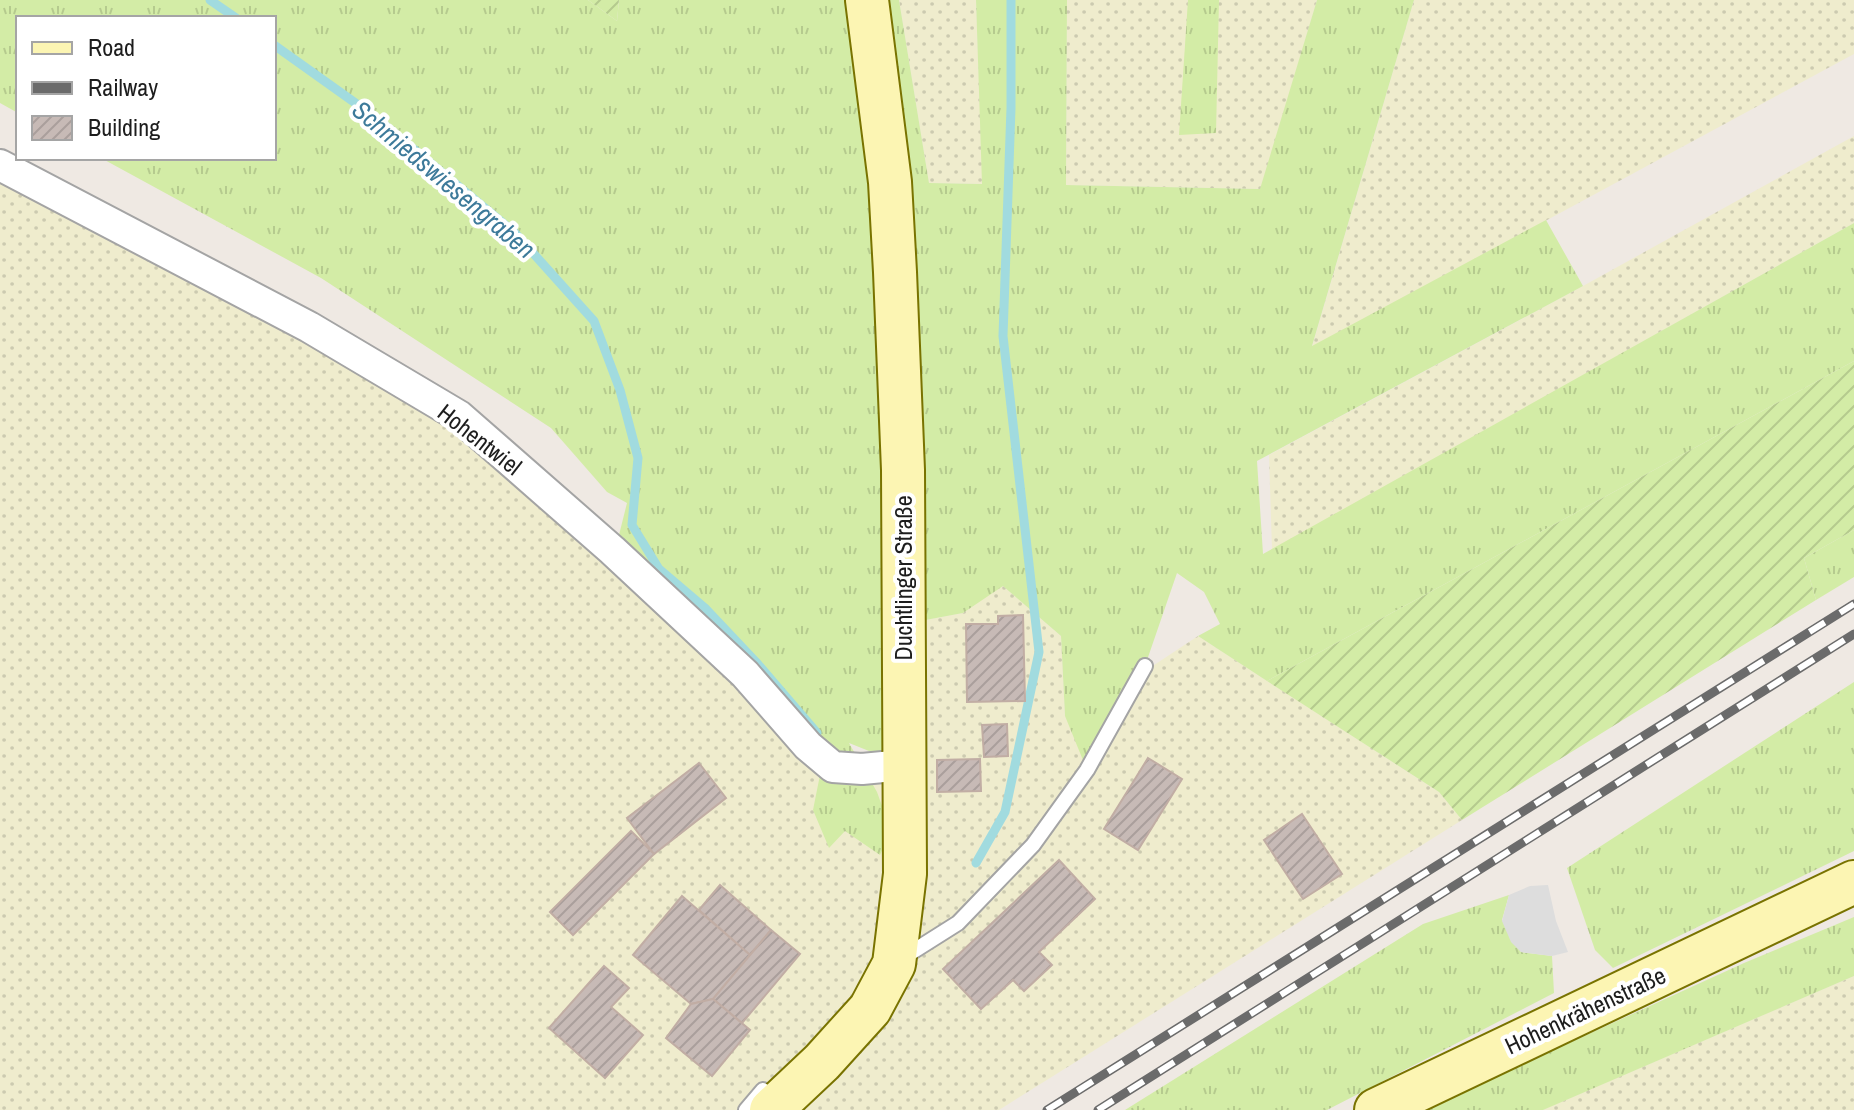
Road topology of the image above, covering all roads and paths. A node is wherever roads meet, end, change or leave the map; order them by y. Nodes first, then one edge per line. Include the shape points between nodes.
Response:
1 (867, 0) edge
2 (0, 165) edge
3 (1145, 666) dead end
4 (904, 765) junction
5 (1854, 882) edge
6 (894, 964) junction
7 (775, 1095) edge
8 (1376, 1110) edge

1 - 4 street, Duchtlinger Straße via 890,182 895,272 903,470
2 - 4 street, Hohentwiel via 309,327 459,416 734,664 833,767
3 - 6 lane via 1087,770 1033,845 958,923
4 - 6 street, Duchtlinger Straße via 905,874
5 - 8 street, Hohenkrähenstraße
6 - 7 street, Duchtlinger Straße via 870,1009 837,1045

